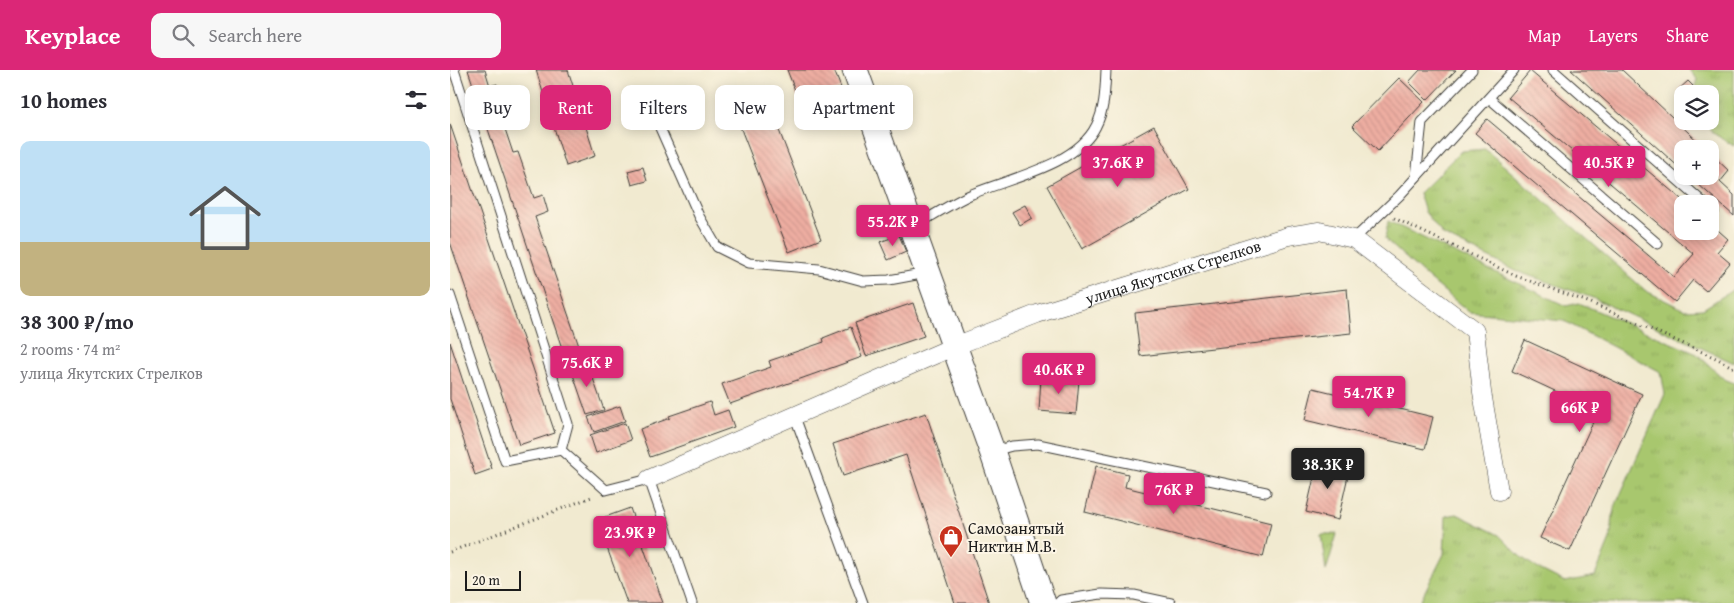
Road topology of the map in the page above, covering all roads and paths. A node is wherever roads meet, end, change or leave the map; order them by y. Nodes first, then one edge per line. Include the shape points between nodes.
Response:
1 (454, 70) edge
2 (855, 70) edge
3 (1106, 70) edge
4 (1472, 70) edge
5 (1514, 70) edge
6 (1554, 70) edge
7 (1488, 98) junction
8 (661, 130) edge
9 (1416, 177) junction
10 (1695, 195) edge
11 (1382, 212) junction
12 (912, 227) junction
13 (1354, 239) junction
14 (1658, 244) dead end
15 (928, 273) junction
16 (450, 295) edge
17 (955, 346) junction
18 (1734, 368) edge
19 (795, 417) junction
20 (561, 450) junction
21 (992, 451) junction
22 (649, 479) junction
23 (606, 490) junction
24 (1499, 491) dead end
25 (1266, 492) dead end
26 (450, 552) edge
27 (692, 603) edge
28 (863, 603) edge
29 (1043, 603) edge
30 (1058, 603) edge
31 (1171, 603) edge

1 - 20 lane via 568,424
2 - 12 street
3 - 12 lane via 1105,99 1097,125 1082,145 1044,168 971,194
4 - 9 lane via 1422,122
5 - 7 lane
6 - 10 lane
7 - 9 lane
7 - 14 lane
8 - 15 lane via 716,248 749,263 819,269 864,281
9 - 11 lane
11 - 13 lane
11 - 18 path via 1516,276 1591,303
12 - 15 street
13 - 17 street, улица Якутских Стрелков via 1319,231 1288,236 1037,314
13 - 24 street, улица Якутских Стрелков via 1475,331
15 - 17 street
16 - 20 lane via 505,460
17 - 19 street, улица Якутских Стрелков
17 - 21 street
19 - 22 street, улица Якутских Стрелков
19 - 28 lane
20 - 23 lane
21 - 25 lane via 1038,444
21 - 29 street
22 - 23 lane
22 - 27 lane
23 - 26 path
30 - 31 lane via 1101,594 1134,595

